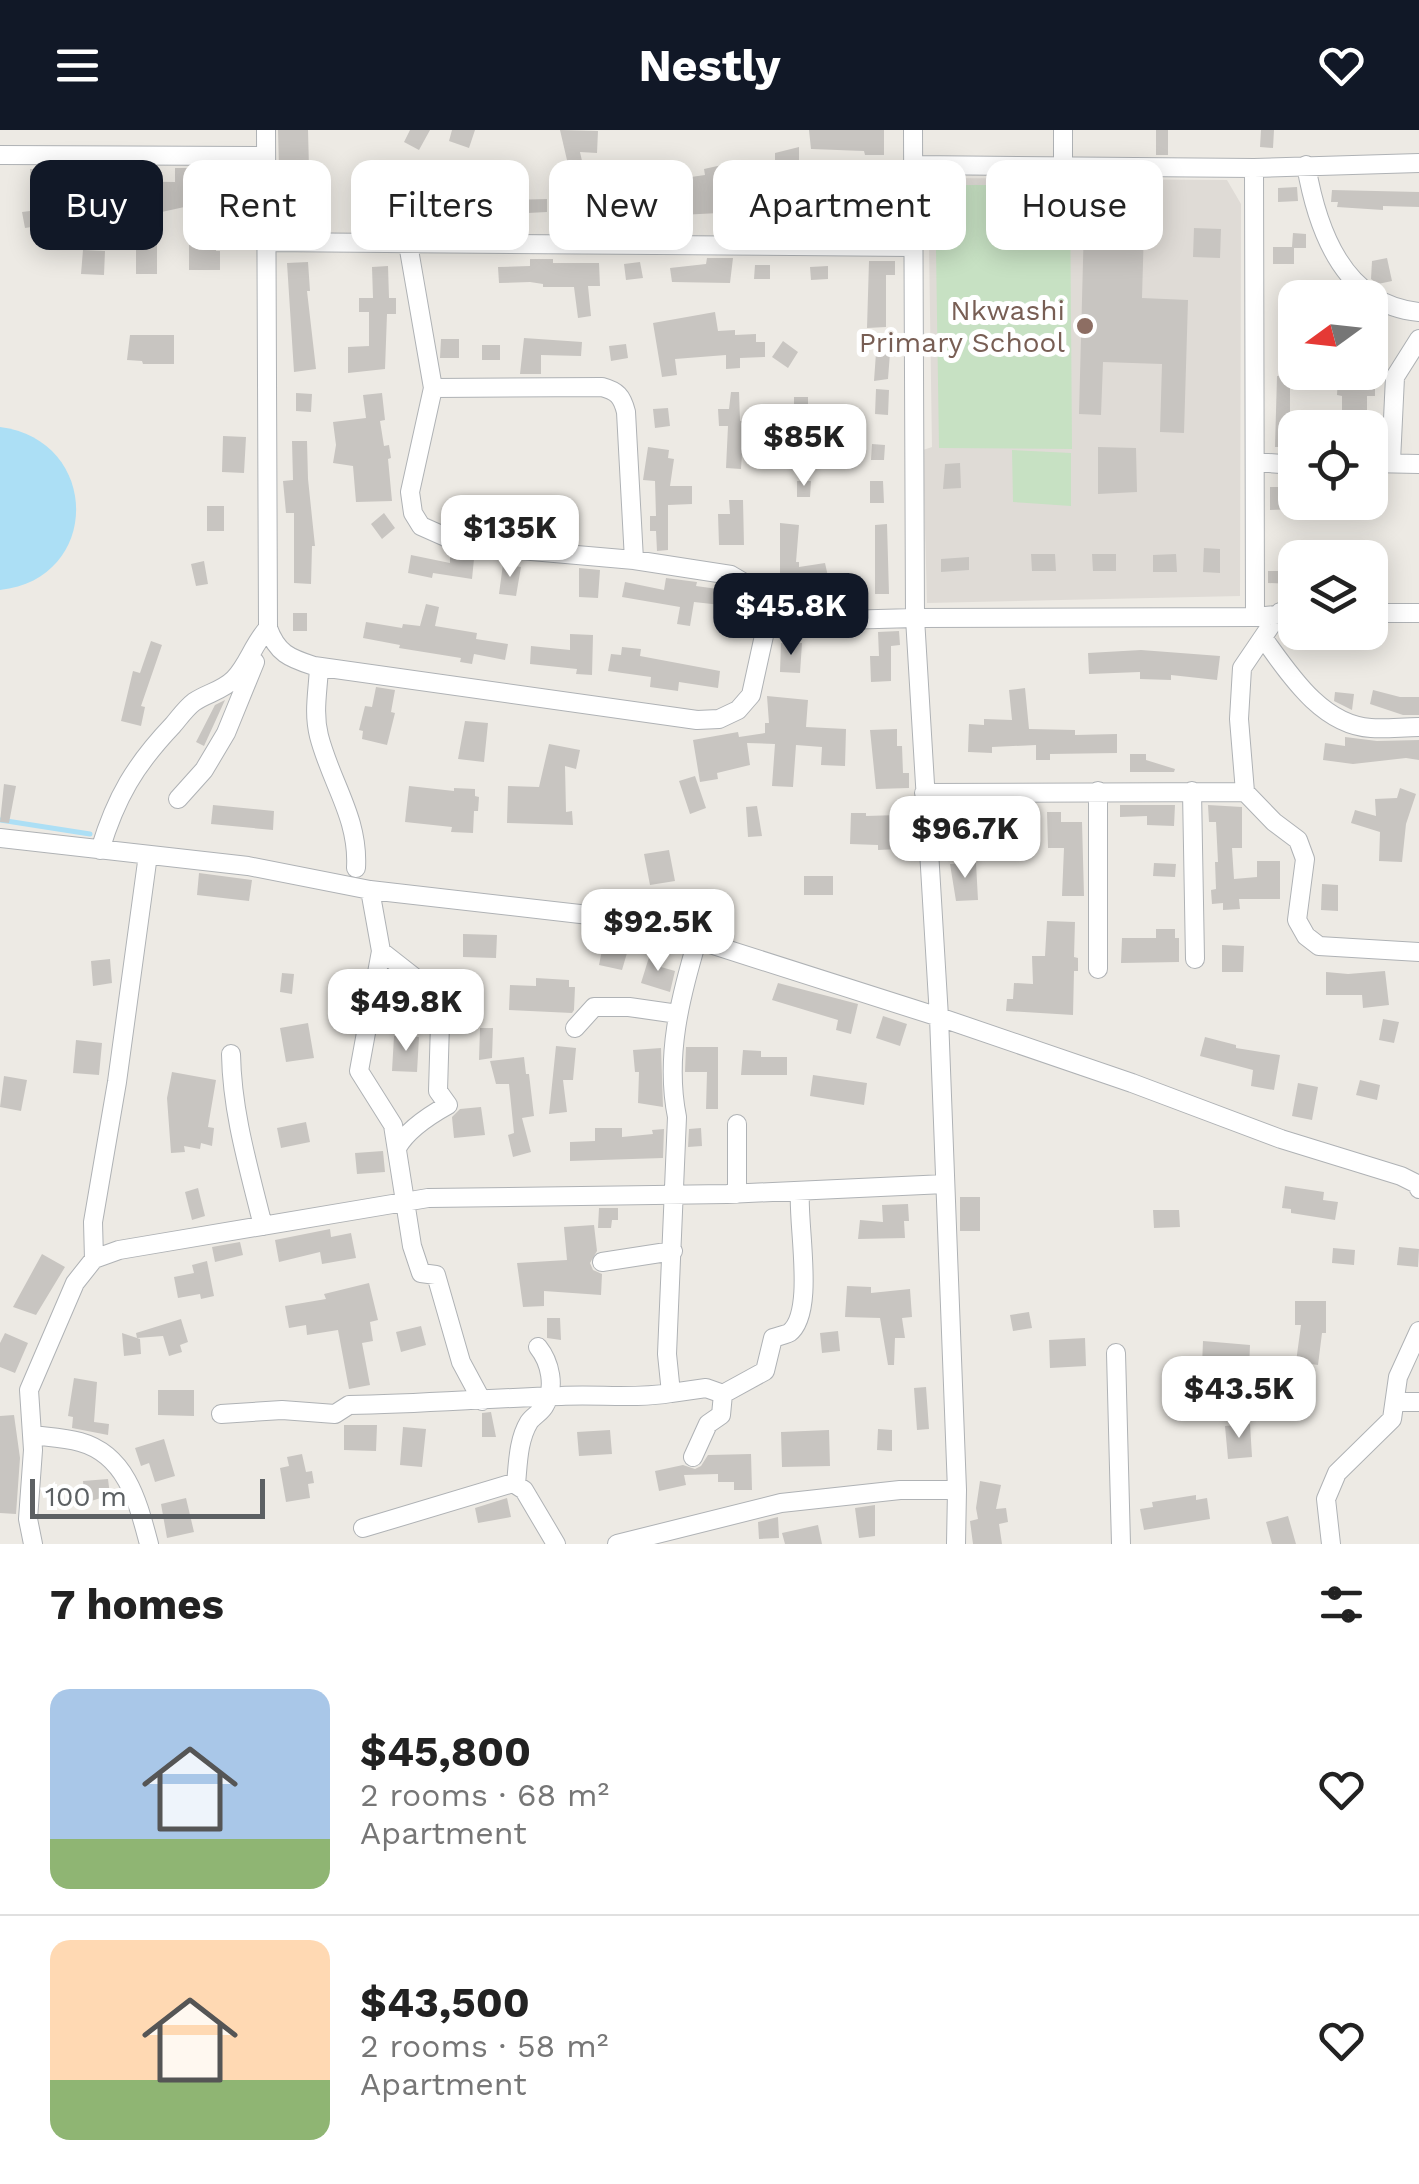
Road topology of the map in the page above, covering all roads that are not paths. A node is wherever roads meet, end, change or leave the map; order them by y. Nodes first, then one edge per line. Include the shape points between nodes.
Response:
1 (266, 130) edge
2 (912, 130) edge
3 (1062, 130) edge
4 (0, 155) edge
5 (266, 156) junction
6 (266, 160) edge
7 (914, 160) edge
8 (1063, 160) edge
9 (1419, 164) edge
10 (1306, 165) junction
11 (1163, 168) edge
12 (1254, 168) junction
13 (529, 244) edge
14 (713, 245) edge
15 (264, 250) edge
16 (409, 250) edge
17 (913, 250) edge
18 (1419, 312) edge
19 (1419, 339) edge
20 (433, 388) junction
21 (1255, 462) junction
22 (1388, 462) edge
23 (1391, 462) junction
24 (1278, 464) edge
25 (1419, 464) edge
26 (634, 560) junction
27 (1388, 613) edge
28 (1419, 613) edge
29 (1278, 614) edge
30 (1255, 617) junction
31 (916, 618) junction
32 (767, 622) junction
33 (1278, 623) edge
34 (271, 637) junction
35 (1264, 639) junction
36 (319, 667) junction
37 (1419, 727) edge
38 (1098, 791) junction
39 (1192, 791) junction
40 (1245, 792) junction
41 (924, 793) junction
42 (178, 799) dead end
43 (0, 838) edge
44 (100, 850) junction
45 (147, 862) dead end
46 (356, 868) dead end
47 (370, 890) junction
48 (697, 941) junction
49 (381, 951) junction
50 (1419, 952) edge
51 (1195, 959) dead end
52 (1098, 969) dead end
53 (678, 1014) junction
54 (940, 1017) junction
55 (575, 1028) dead end
56 (231, 1054) dead end
57 (738, 1124) dead end
58 (397, 1148) junction
59 (946, 1184) junction
60 (1419, 1189) edge
61 (800, 1191) junction
62 (674, 1194) junction
63 (736, 1194) junction
64 (406, 1202) junction
65 (263, 1226) junction
66 (673, 1251) junction
67 (94, 1260) junction
68 (602, 1262) dead end
69 (1419, 1330) edge
70 (538, 1346) dead end
71 (1116, 1353) dead end
72 (671, 1393) junction
73 (723, 1394) junction
74 (548, 1396) junction
75 (482, 1402) junction
76 (1396, 1402) junction
77 (1419, 1402) edge
78 (221, 1414) dead end
79 (32, 1435) junction
80 (694, 1457) dead end
81 (516, 1484) junction
82 (957, 1490) junction
83 (363, 1528) dead end
84 (32, 1544) edge
85 (149, 1544) edge
86 (556, 1544) edge
87 (617, 1544) edge
88 (956, 1544) edge
89 (1120, 1544) edge
90 (1331, 1544) edge

1 - 5 street
2 - 7 street
3 - 8 street
4 - 5 street
5 - 6 street
9 - 10 street
10 - 12 street
10 - 18 street via 1313,206 1344,272 1379,300
11 - 12 street
12 - 21 street
13 - 14 street
15 - 34 street
16 - 20 street
17 - 31 street
19 - 23 street via 1395,377
20 - 26 street via 616,391 626,412
20 - 26 street via 410,492 421,526 507,549
21 - 24 street
21 - 30 street
22 - 23 street
23 - 25 street
26 - 32 street via 732,575 760,601
27 - 28 street
29 - 30 street
30 - 31 street
31 - 32 street
31 - 41 street
32 - 36 street via 751,694 719,719
33 - 35 street
34 - 36 street via 288,658
34 - 42 street via 226,733
34 - 44 street via 258,639 238,675 194,702 150,748 122,790
35 - 37 street via 1310,696 1341,720 1368,728
35 - 40 street via 1242,668
36 - 46 street via 315,717 353,827
38 - 39 street
38 - 41 street
38 - 52 street
39 - 40 street
39 - 51 street
40 - 50 street via 1298,840 1305,859 1298,920 1306,936 1319,946
41 - 54 street
43 - 44 street
44 - 47 street via 248,866
45 - 67 street via 93,1222
47 - 48 street via 615,918
47 - 49 street
48 - 53 street
48 - 54 street
49 - 58 street via 359,1071 393,1125
49 - 58 street via 418,980 427,1008 440,1022 438,1092 448,1105
53 - 55 street via 594,1006
53 - 62 street
54 - 59 street
54 - 60 street via 1401,1176
56 - 65 street via 242,1145
57 - 63 street
58 - 64 street
59 - 61 street
59 - 82 street
61 - 63 street
61 - 73 street via 806,1286 800,1319 774,1338 765,1370
62 - 63 street
62 - 64 street
62 - 66 street
64 - 65 street
64 - 75 street via 421,1272 436,1275 461,1362
65 - 67 street
66 - 68 street
66 - 72 street
67 - 79 street via 76,1282 30,1390
69 - 76 street via 1398,1378
70 - 74 street via 548,1359
71 - 89 street
72 - 73 street via 706,1388
72 - 74 street
73 - 80 street via 721,1415 708,1424
74 - 75 street
74 - 81 street via 520,1446
75 - 78 street via 349,1406 335,1414
76 - 77 street
76 - 90 street via 1392,1419 1353,1454 1326,1498
79 - 84 street
79 - 85 street via 84,1442 119,1464
81 - 83 street
81 - 86 street
82 - 87 street via 781,1503
82 - 88 street

